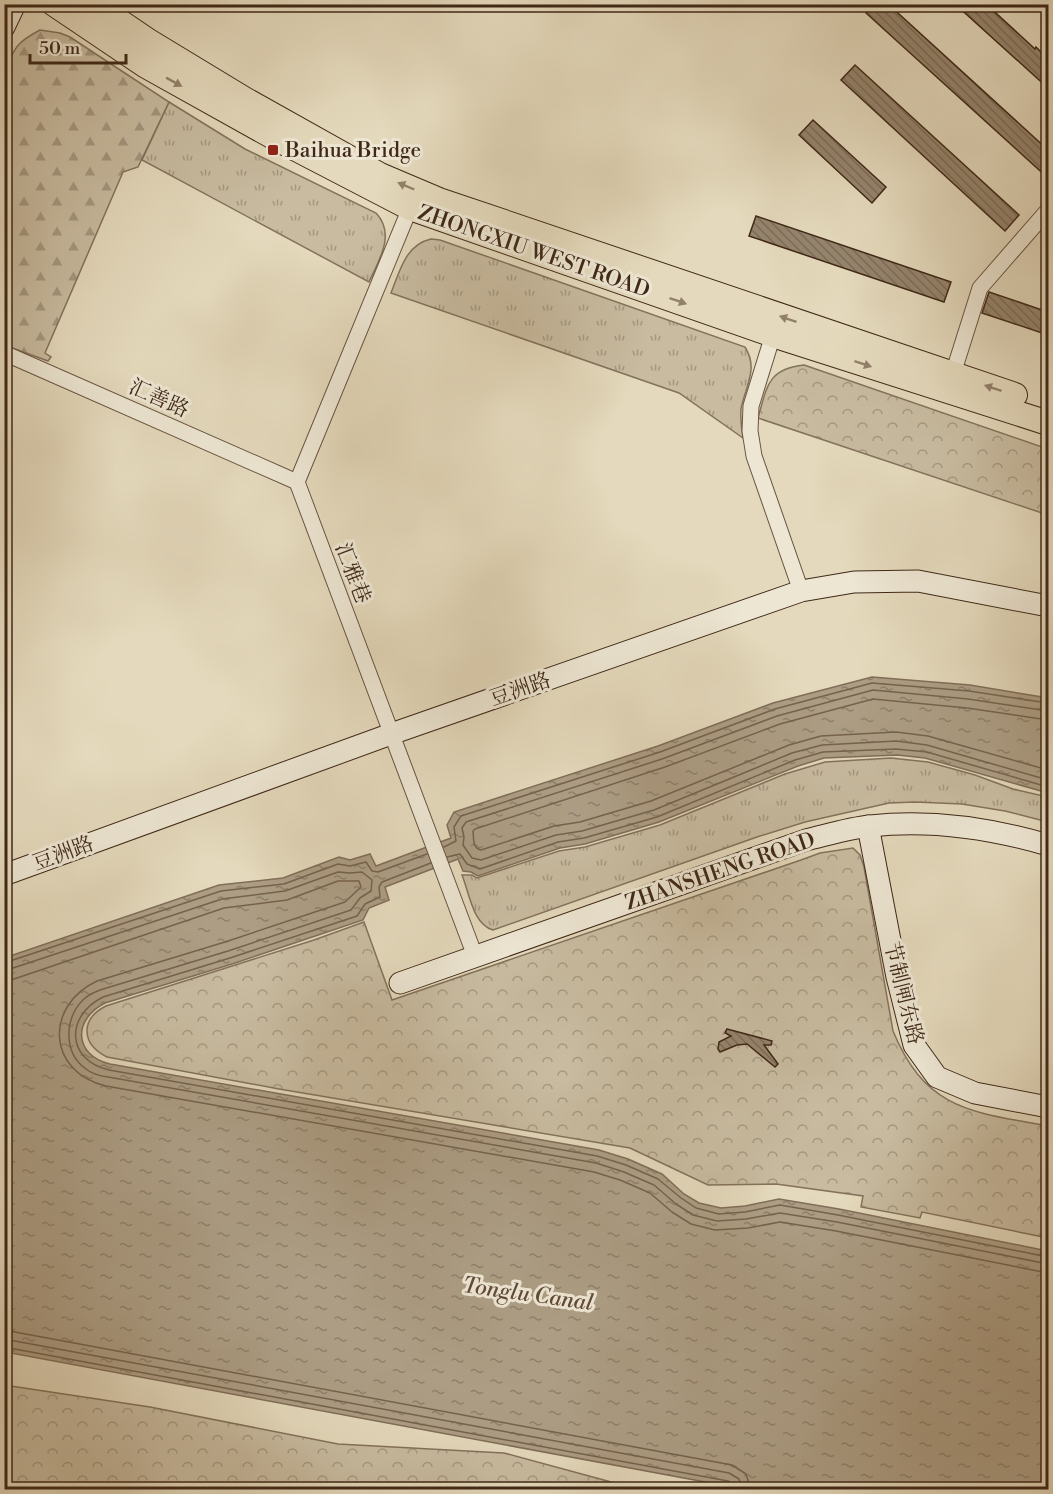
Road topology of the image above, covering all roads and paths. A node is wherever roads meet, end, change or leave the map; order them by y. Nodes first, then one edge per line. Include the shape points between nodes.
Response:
1 (15, 4) edge
2 (54, 4) edge
3 (94, 4) edge
4 (4, 27) edge
5 (410, 208) junction
6 (1048, 210) edge
7 (773, 335) junction
8 (4, 353) edge
9 (950, 383) junction
10 (1048, 407) edge
11 (1048, 423) edge
12 (297, 482) junction
13 (801, 591) junction
14 (1048, 606) edge
15 (391, 734) junction
16 (868, 826) junction
17 (1048, 845) edge
18 (4, 875) edge
19 (475, 956) junction
20 (400, 983) dead end
21 (1048, 1107) edge

1 - 4 street
2 -> 5 main road, ZHONGXIU WEST ROAD via 146,66 277,140
9 -> 3 main road, ZHONGXIU WEST ROAD via 439,200 380,175 226,88
5 -> 7 main road, ZHONGXIU WEST ROAD
5 - 12 street
6 - 9 street via 980,288
7 -> 9 main road, ZHONGXIU WEST ROAD
7 - 13 street via 751,406 750,431 754,456
8 - 12 street, 汇善路
10 -> 9 main road, ZHONGXIU WEST ROAD
9 - 11 main road, ZHONGXIU WEST ROAD
12 - 15 street, 汇雅巷
13 - 14 street, 豆洲路 via 854,582 918,581
13 - 15 street, 豆洲路
15 - 18 street, 豆洲路
15 - 19 street, 汇雅巷
16 - 17 street, ZHANSHENG ROAD via 939,824 1002,832
16 - 19 street, ZHANSHENG ROAD via 806,840
16 - 21 street, 节制闸东路 via 914,1046 937,1077 975,1093
19 - 20 street, ZHANSHENG ROAD

